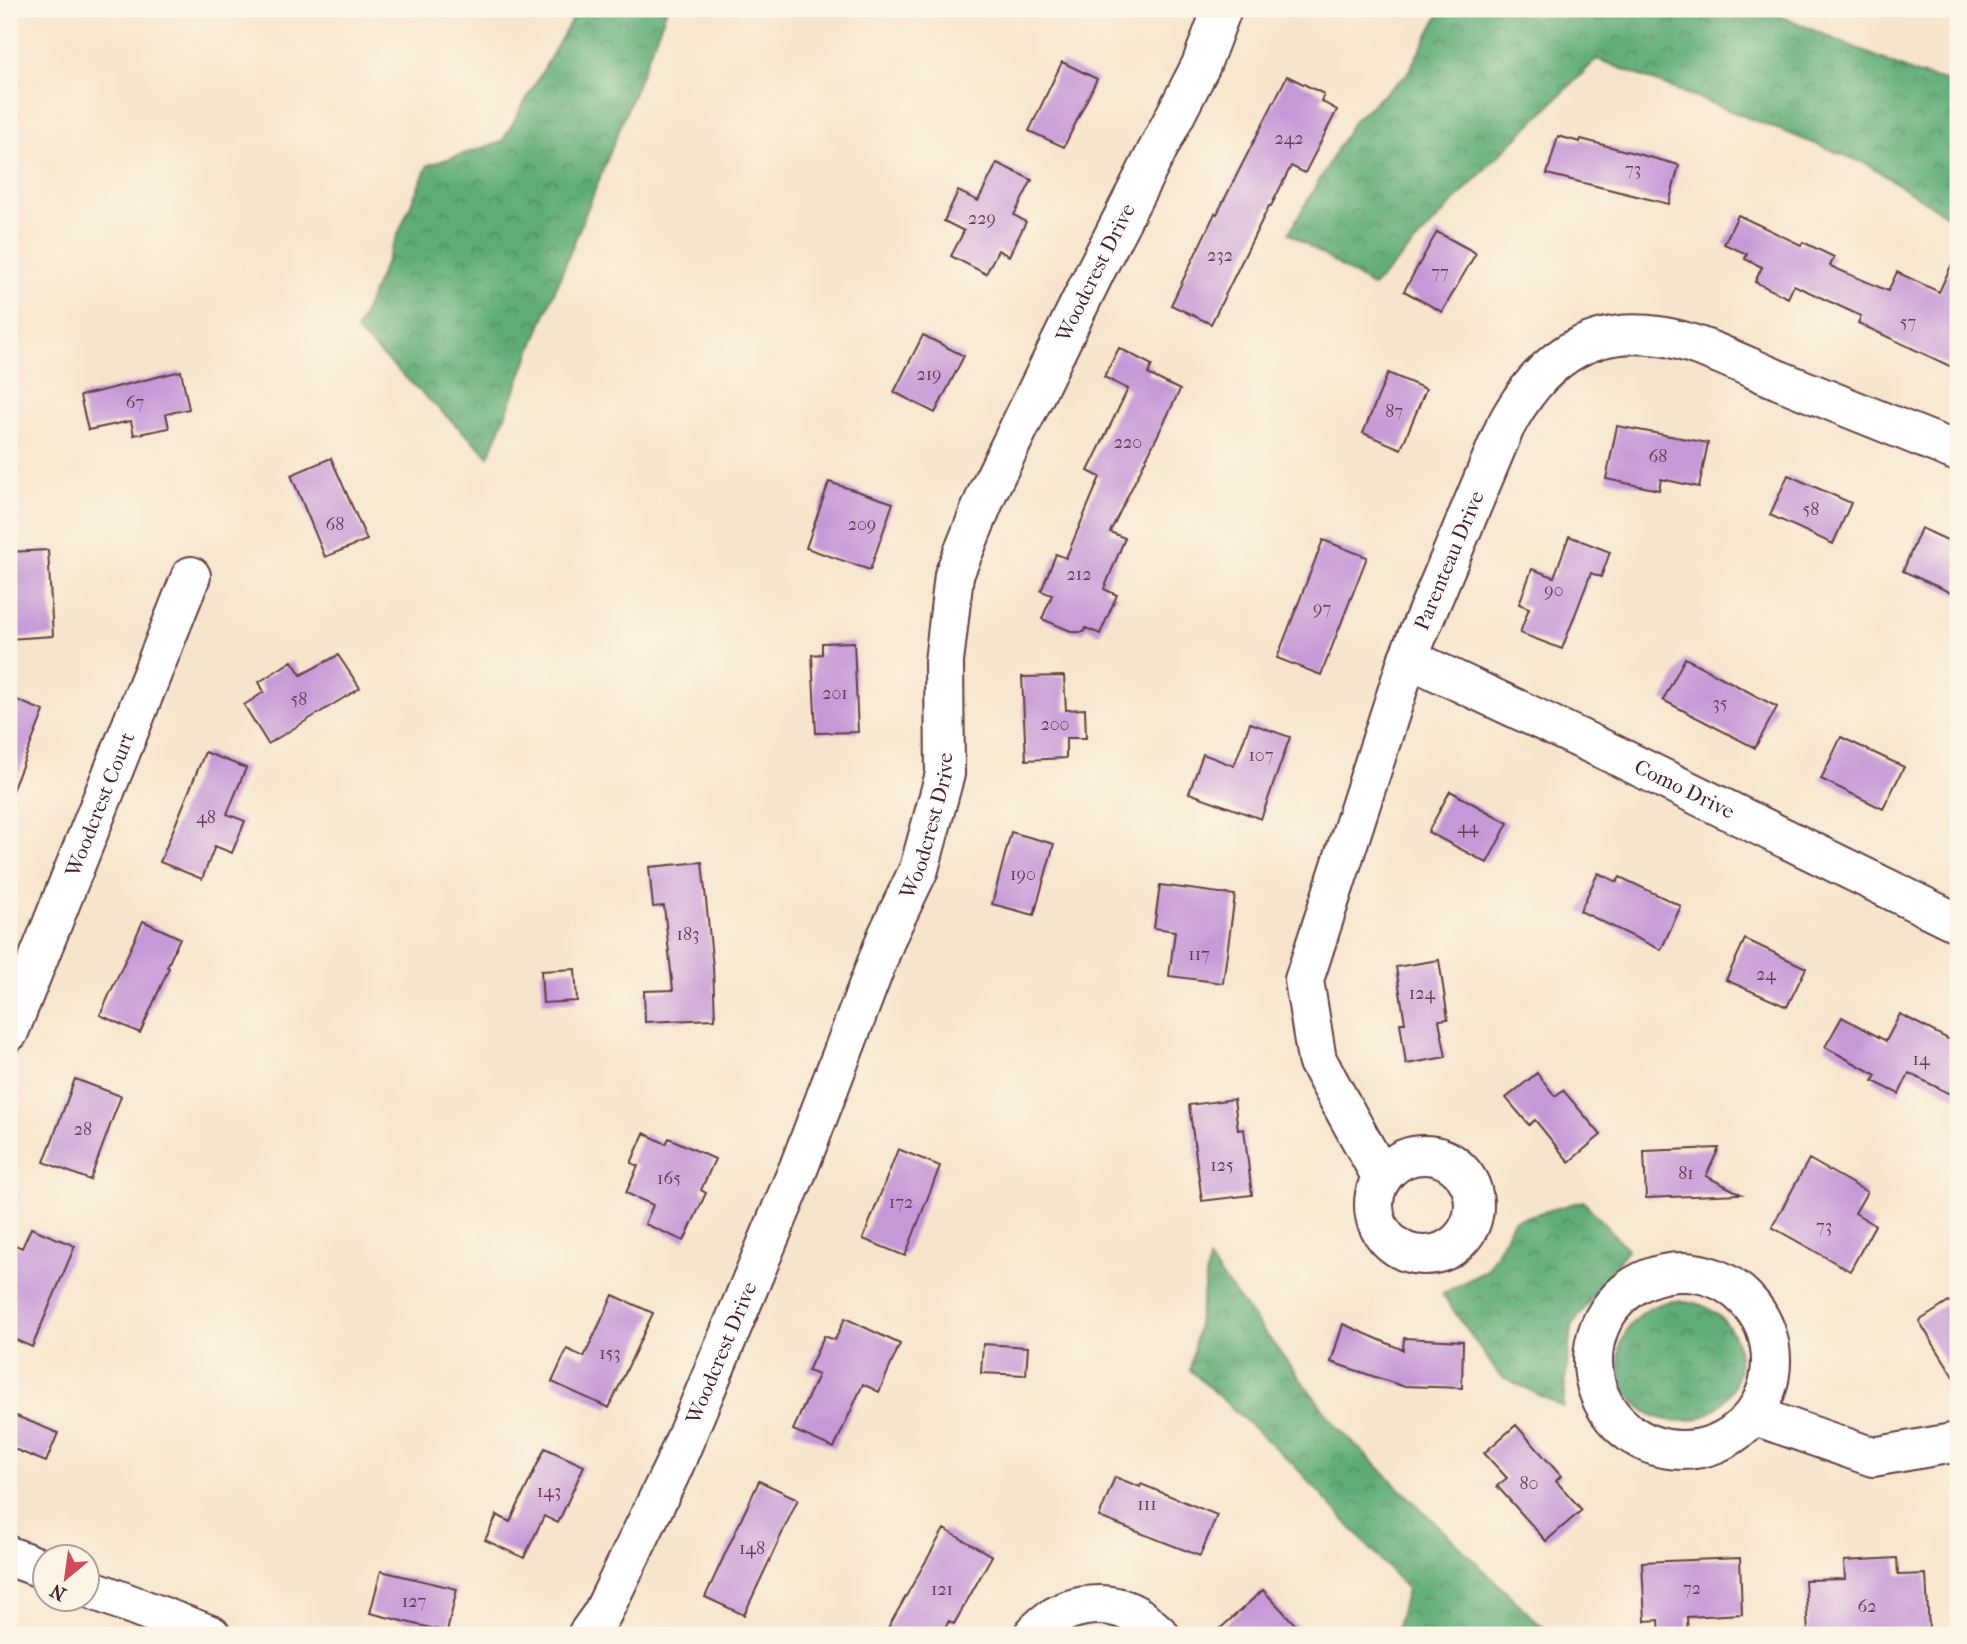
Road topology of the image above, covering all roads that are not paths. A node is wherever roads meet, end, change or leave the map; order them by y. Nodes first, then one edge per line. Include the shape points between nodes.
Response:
1 (1222, 9) edge
2 (1958, 452) edge
3 (191, 576) dead end
4 (1408, 658) junction
5 (1958, 923) edge
6 (9, 1032) edge
7 (1382, 1178) dead end
8 (1754, 1415) junction
9 (1958, 1442) edge
10 (9, 1556) edge
11 (32, 1565) edge
12 (102, 1593) edge
13 (211, 1635) edge
14 (587, 1635) edge
15 (1033, 1635) edge
16 (1160, 1635) edge

1 - 14 street, Woodcrest Drive via 1201,65 989,489 954,575 944,662 945,774 919,869 887,936 799,1167 673,1468 602,1614
2 - 4 street, Parenteau Drive via 1695,346 1630,334 1594,340 1564,354 1539,375 1520,400
3 - 6 street, Woodcrest Court
4 - 5 street, Como Drive
4 - 7 street, Parenteau Drive via 1304,980 1317,1060
8 - 8 street via 1767,1390 1771,1361 1766,1333 1753,1308 1732,1287 1705,1275 1675,1272 1645,1279 1620,1296 1602,1320 1593,1349 1594,1380 1606,1407 1625,1430 1650,1445 1679,1450 1707,1447 1733,1435
8 - 9 street via 1873,1457
10 - 11 street
12 - 13 street
15 - 16 street via 1062,1612 1087,1605 1114,1607 1138,1616

